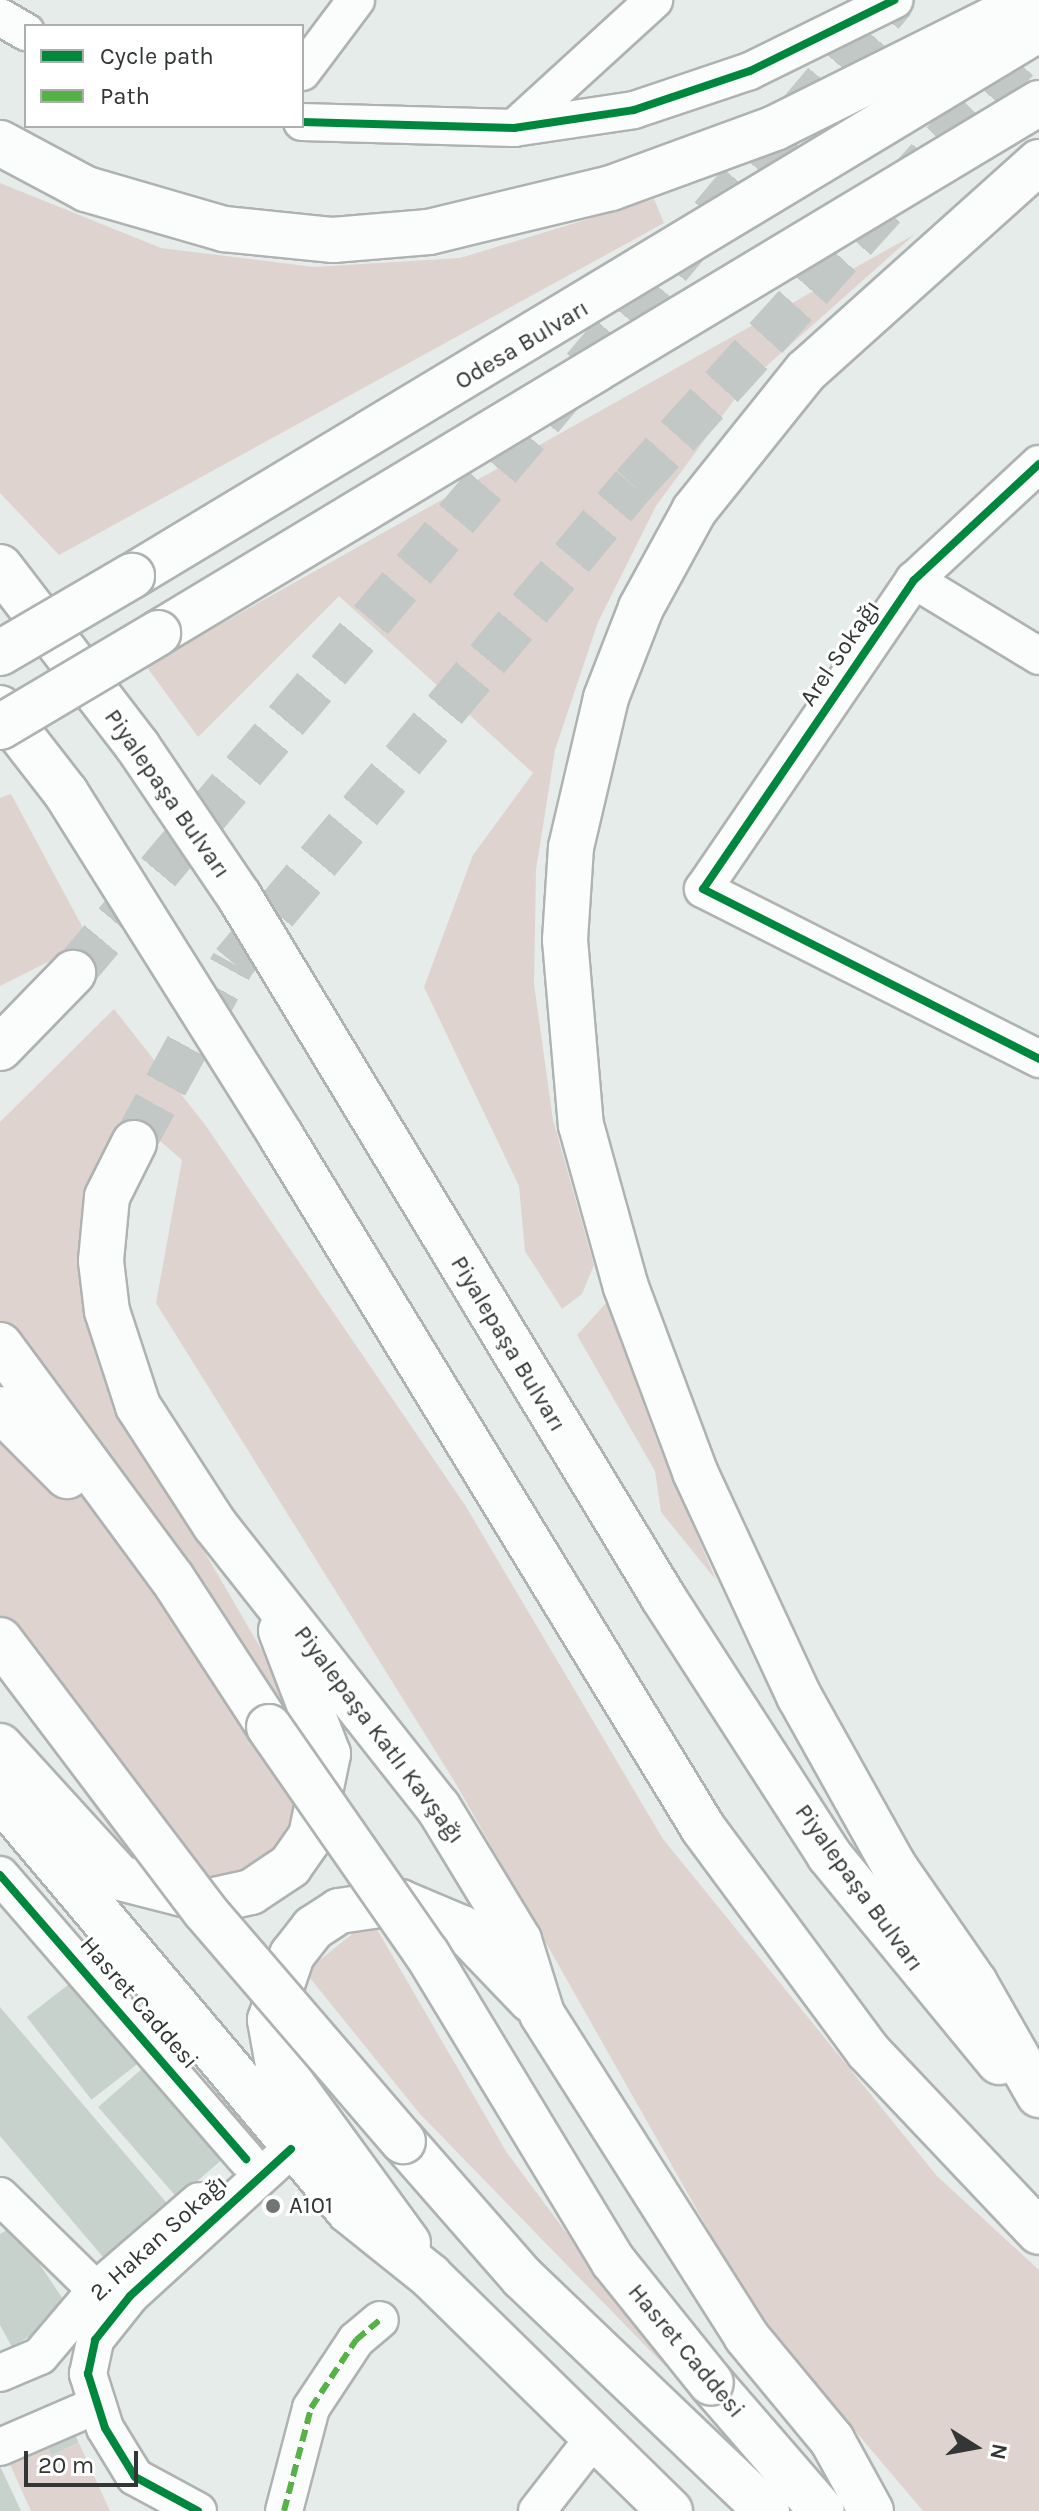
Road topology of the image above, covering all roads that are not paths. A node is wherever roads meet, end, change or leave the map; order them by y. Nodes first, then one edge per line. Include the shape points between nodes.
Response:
1 (356, 0) edge
2 (654, 0) edge
3 (894, 0) edge
4 (1032, 0) edge
5 (0, 17) edge
6 (1039, 29) edge
7 (24, 31) edge
8 (304, 69) edge
9 (1039, 103) edge
10 (304, 122) edge
11 (514, 128) junction
12 (0, 143) edge
13 (1039, 162) edge
14 (1039, 464) edge
15 (0, 567) edge
16 (914, 580) junction
17 (0, 653) edge
18 (1039, 656) edge
19 (0, 708) edge
20 (0, 727) edge
21 (0, 1018) edge
22 (0, 1048) edge
23 (1039, 1059) edge
24 (134, 1143) tunnel mouth
25 (0, 1345) edge
26 (0, 1409) edge
27 (239, 1554) junction
28 (0, 1640) edge
29 (269, 1727) junction
30 (0, 1746) edge
31 (0, 1797) edge
32 (0, 1875) edge
33 (542, 2014) junction
34 (1039, 2095) edge
35 (1039, 2104) edge
36 (291, 2149) junction
37 (246, 2159) junction
38 (0, 2196) edge
39 (1039, 2232) edge
40 (430, 2276) junction
41 (96, 2290) junction
42 (380, 2320) dead end
43 (0, 2373) edge
44 (97, 2405) junction
45 (593, 2439) junction
46 (0, 2447) edge
47 (198, 2511) edge
48 (284, 2511) edge
49 (537, 2511) edge
50 (670, 2511) edge
51 (767, 2511) edge
52 (822, 2511) edge
53 (871, 2511) edge

1 - 8 street
2 - 11 street
3 - 11 street via 750,71 634,110
4 - 12 main road via 775,128 611,188 429,232 333,240 224,229 86,189
5 - 7 street
6 - 17 main road, Odesa Bulvarı, bridge
9 - 20 main road, bridge
10 - 11 street
13 - 34 main road via 806,371 694,511 641,608 606,698 571,847 565,940 581,1125 626,1287 695,1472 799,1696 894,1866 975,1983
14 - 16 street, Arel Sokağı
15 - 35 main road, Piyalepaşa Bulvarı via 138,747 239,896 663,1597 829,1855 925,1979
16 - 18 street
16 - 23 street, Arel Sokağı via 703,889
19 - 39 main road via 66,793 703,1828 868,2051
21 - 22 main road via 73,973
24 - 27 main road, Piyalepaşa Katlı Kavşağı via 107,1197 101,1261 107,1311 138,1406
25 - 29 main road via 172,1578
26 - 29 main road, Hasret Caddesi via 66,1475
27 - 30 main road via 314,1701 328,1754 311,1836 290,1866 251,1892 210,1901 120,1878
27 - 33 main road, Piyalepaşa Katlı Kavşağı via 438,1807 519,1940
28 - 51 main road, bridge via 204,1910 522,2277
29 - 52 main road, Hasret Caddesi, bridge via 427,1954 613,2261
31 - 36 main road, Hasret Caddesi
32 - 37 street, Hasret Caddesi
33 - 40 main road via 462,1928 400,1902 339,1911 313,1928 292,1955 270,2020 278,2065
33 - 53 main road, Piyalepaşa Katlı Kavşağı via 746,2336 832,2440
36 - 37 street, 2. Hakan Sokağı
36 - 40 main road, Hasret Caddesi via 349,2211
36 - 44 street via 130,2296 95,2340 88,2374
37 - 41 street, 2. Hakan Sokağı
38 - 41 street
40 - 45 main road, Hasret Caddesi
41 - 43 street, 2. Hakan Sokağı via 40,2356
42 - 48 street via 356,2340 311,2408
44 - 46 street
44 - 47 street via 135,2477
45 - 49 street
45 - 50 main road, Hasret Caddesi

